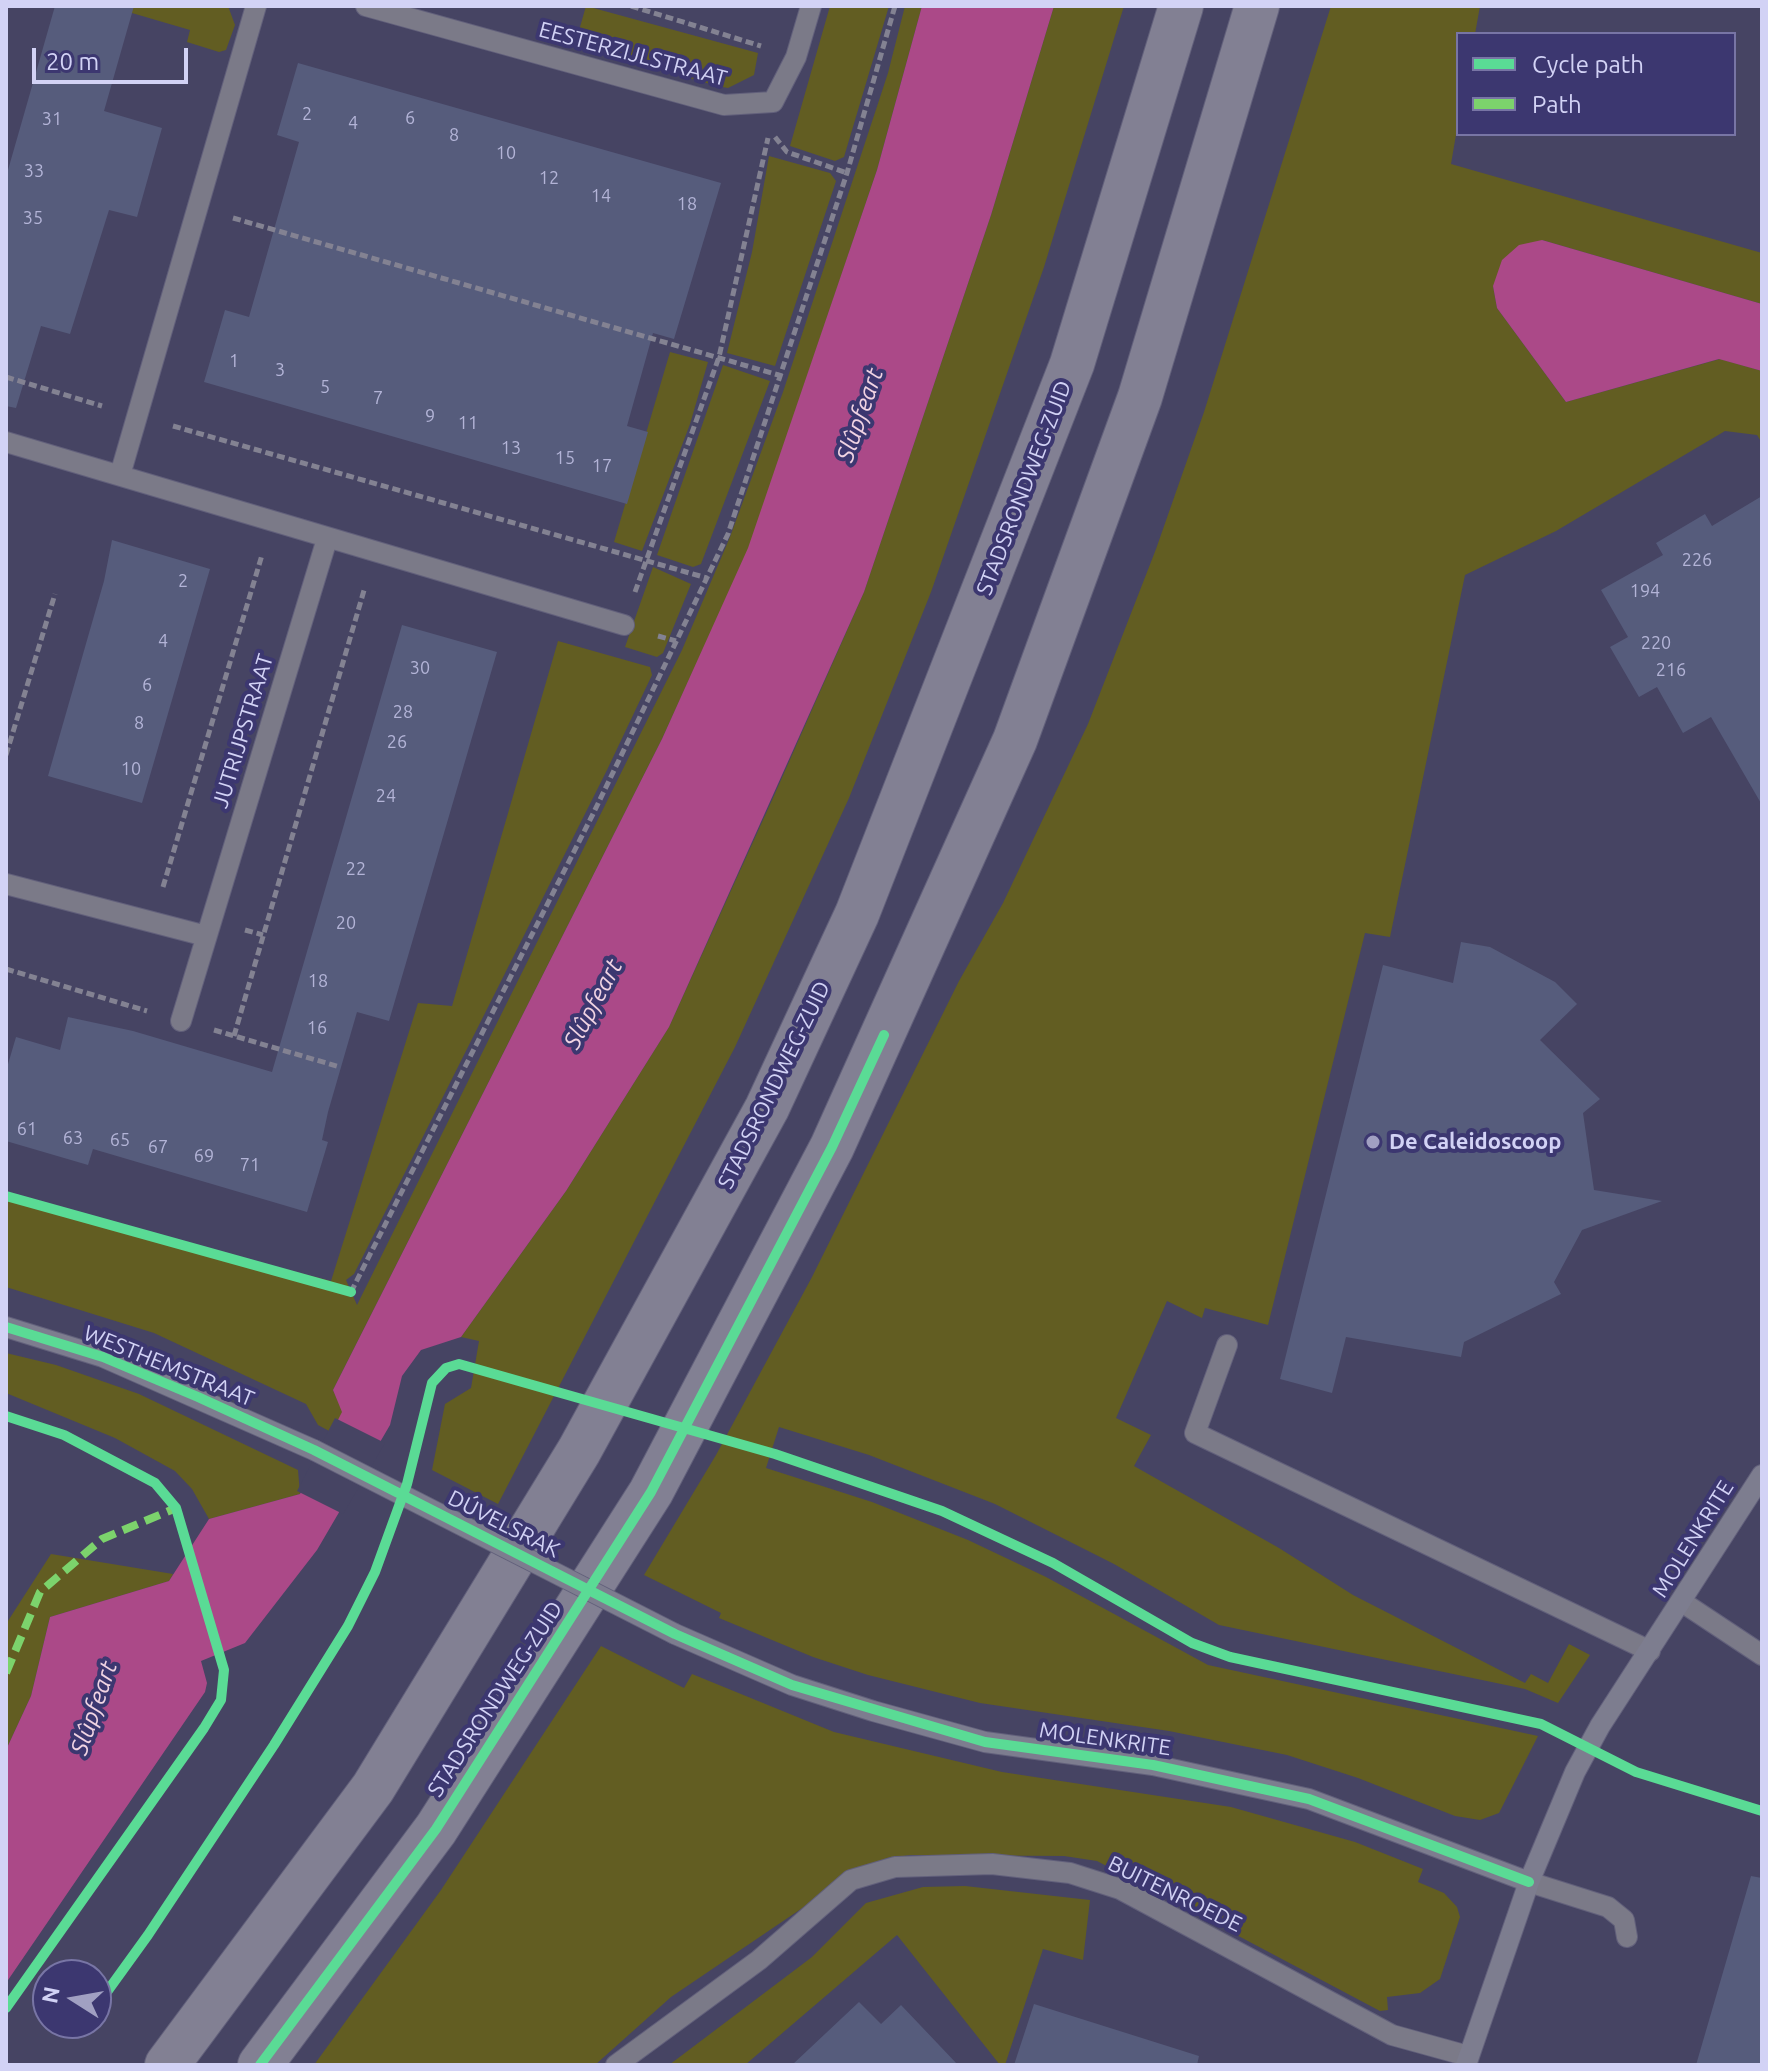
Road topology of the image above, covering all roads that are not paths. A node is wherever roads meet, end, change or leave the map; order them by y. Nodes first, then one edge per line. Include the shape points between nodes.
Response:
1 (256, 6) edge
2 (366, 6) edge
3 (811, 6) edge
4 (1181, 6) edge
5 (1257, 13) edge
6 (6, 442) edge
7 (120, 475) junction
8 (327, 539) junction
9 (624, 625) road end
10 (6, 884) edge
11 (206, 936) junction
12 (181, 1021) dead end
13 (6, 1327) edge
14 (1227, 1345) dead end
15 (314, 1450) joint
16 (1759, 1486) edge
17 (1682, 1602) junction
18 (675, 1634) joint
19 (1650, 1651) junction
20 (1762, 1655) edge
21 (1529, 1882) junction
22 (1627, 1937) dead end
23 (1467, 2061) edge
24 (167, 2065) edge
25 (260, 2065) edge
26 (616, 2065) edge

1 - 7 street
2 - 3 street, EESTERZIJLSTRAAT via 724,105 773,102 796,57
4 - 24 highway, STADSRONDWEG-ZUID via 1072,364 857,914 767,1108 579,1451 373,1788
5 - 25 highway, STADSRONDWEG-ZUID via 1140,397 1015,740 832,1147 651,1492 436,1829
6 - 7 street
7 - 8 street
8 - 9 street
8 - 11 street, JUTRIJPSTRAAT
10 - 11 street
11 - 12 street, JUTRIJPSTRAAT
13 - 15 street, WESTHEMSTRAAT via 103,1357
14 - 19 street via 1195,1433
15 - 18 street, DÚVELSRAK, bridge
16 - 17 street, MOLENKRITE
17 - 19 street, MOLENKRITE
17 - 20 street
18 - 21 street, MOLENKRITE via 792,1685 873,1711 985,1742 1153,1765 1309,1799
19 - 21 street, MOLENKRITE via 1575,1772
21 - 22 street via 1608,1907 1624,1920
21 - 23 street, MOLENKRITE
23 - 26 street, BUITENROEDE via 1392,2035 1120,1889 1070,1873 992,1864 895,1867 851,1880 759,1960

